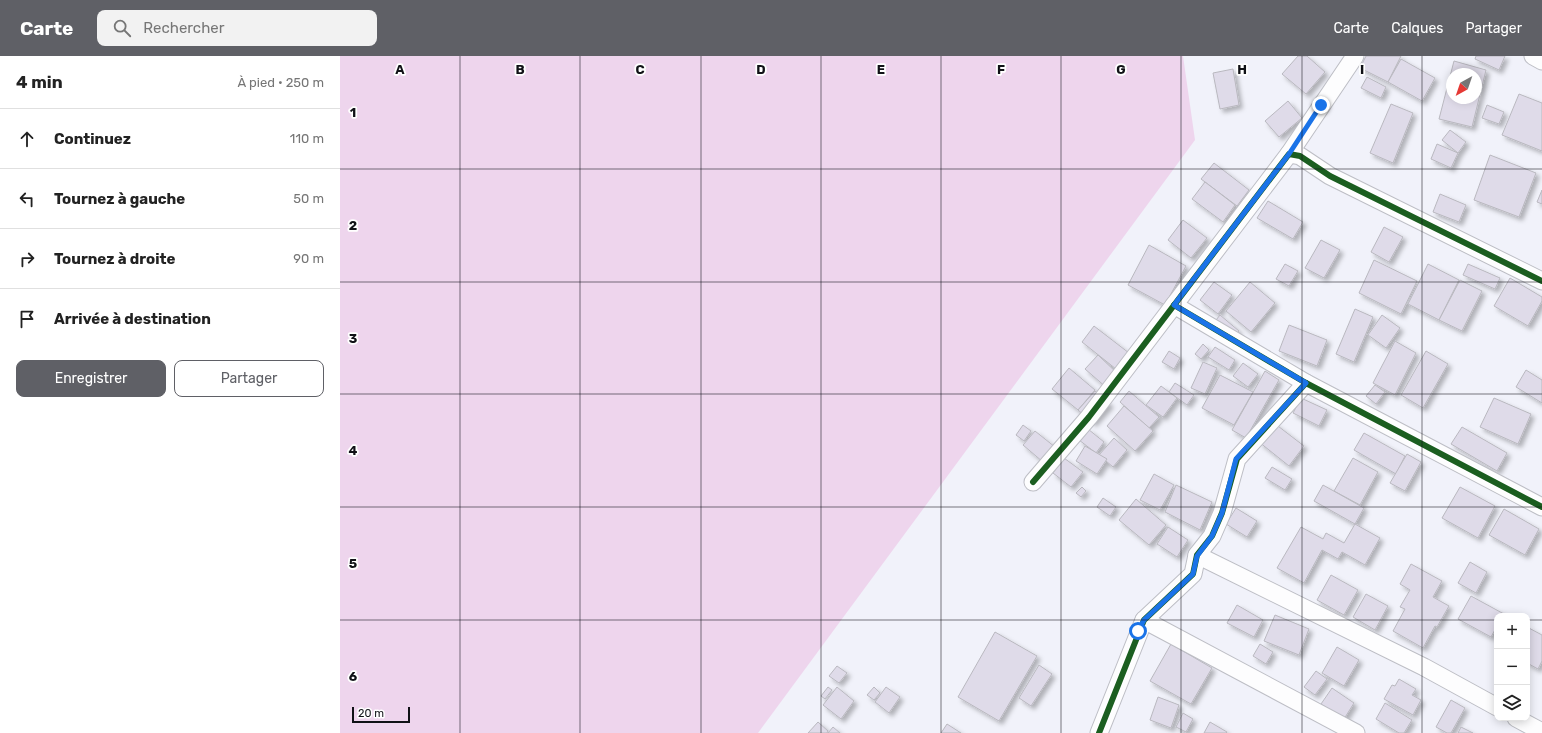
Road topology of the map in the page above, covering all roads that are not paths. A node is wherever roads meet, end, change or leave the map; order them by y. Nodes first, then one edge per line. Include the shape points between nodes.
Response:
1 (1355, 56) edge
2 (1532, 56) edge
3 (1542, 61) edge
4 (1289, 154) junction
5 (1542, 281) edge
6 (1174, 305) junction
7 (1306, 383) junction
8 (1033, 482) dead end
9 (1542, 507) edge
10 (1197, 556) junction
11 (1144, 620) junction
12 (1494, 705) edge
13 (1522, 721) edge
14 (1542, 732) edge
15 (1099, 733) edge
16 (1356, 733) edge

1 - 4 street
2 - 3 street
4 - 5 street via 1300,156 1330,176
4 - 6 street
6 - 7 street
6 - 8 street via 1089,416
7 - 9 street
7 - 10 street via 1236,459 1222,513 1212,536
10 - 11 street via 1193,574
10 - 12 street via 1424,667
11 - 15 street
11 - 16 street
13 - 14 street

